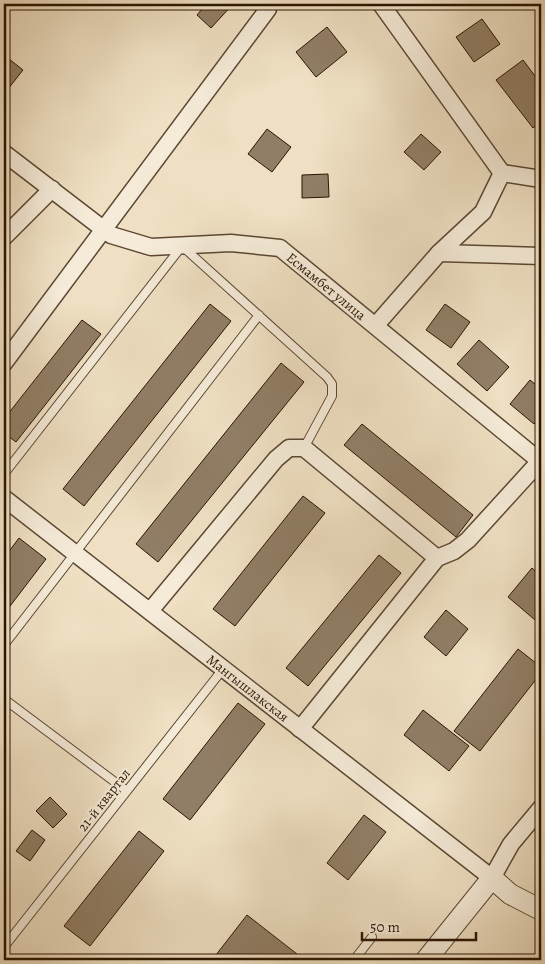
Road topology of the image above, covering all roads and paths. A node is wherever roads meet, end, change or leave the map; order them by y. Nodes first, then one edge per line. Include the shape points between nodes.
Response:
1 (381, 4) edge
2 (267, 6) edge
3 (4, 153) edge
4 (502, 173) junction
5 (541, 179) edge
6 (52, 189) junction
7 (103, 229) junction
8 (4, 237) edge
9 (182, 246) junction
10 (439, 253) junction
11 (541, 256) edge
12 (259, 316) junction
13 (376, 326) junction
14 (4, 364) edge
15 (304, 448) junction
16 (541, 461) edge
17 (4, 474) edge
18 (4, 498) edge
19 (76, 554) junction
20 (437, 558) junction
21 (150, 611) junction
22 (4, 645) edge
23 (223, 669) junction
24 (4, 699) edge
25 (300, 728) junction
26 (127, 791) junction
27 (541, 808) edge
28 (492, 878) junction
29 (541, 910) edge
30 (372, 937) dead end
31 (4, 947) edge
32 (354, 960) edge
33 (426, 960) edge

1 - 4 street
2 - 7 street
3 - 6 street, Есмамбет улица
4 - 5 street
4 - 10 street via 483,212
6 - 7 street, Есмамбет улица
6 - 8 street
7 - 9 street, Есмамбет улица via 111,235 151,247
7 - 14 street
9 - 12 lane
9 - 13 street, Есмамбет улица via 230,243 280,248
9 - 17 lane
10 - 11 street
10 - 13 street
12 - 15 lane via 332,384 332,396
12 - 19 lane
13 - 16 street, Есмамбет улица
15 - 20 street
15 - 21 street via 289,448 276,459
16 - 20 street via 468,540
18 - 19 street, Мангышлакская
19 - 21 street, Мангышлакская
19 - 22 lane
20 - 25 street
21 - 23 street, Мангышлакская
23 - 25 street, Мангышлакская
23 - 26 lane, 21-й квартал
24 - 26 lane
25 - 28 street, Мангышлакская
26 - 31 lane, 21-й квартал
27 - 28 street via 511,844
28 - 29 street via 510,894
28 - 33 street
30 - 32 lane

